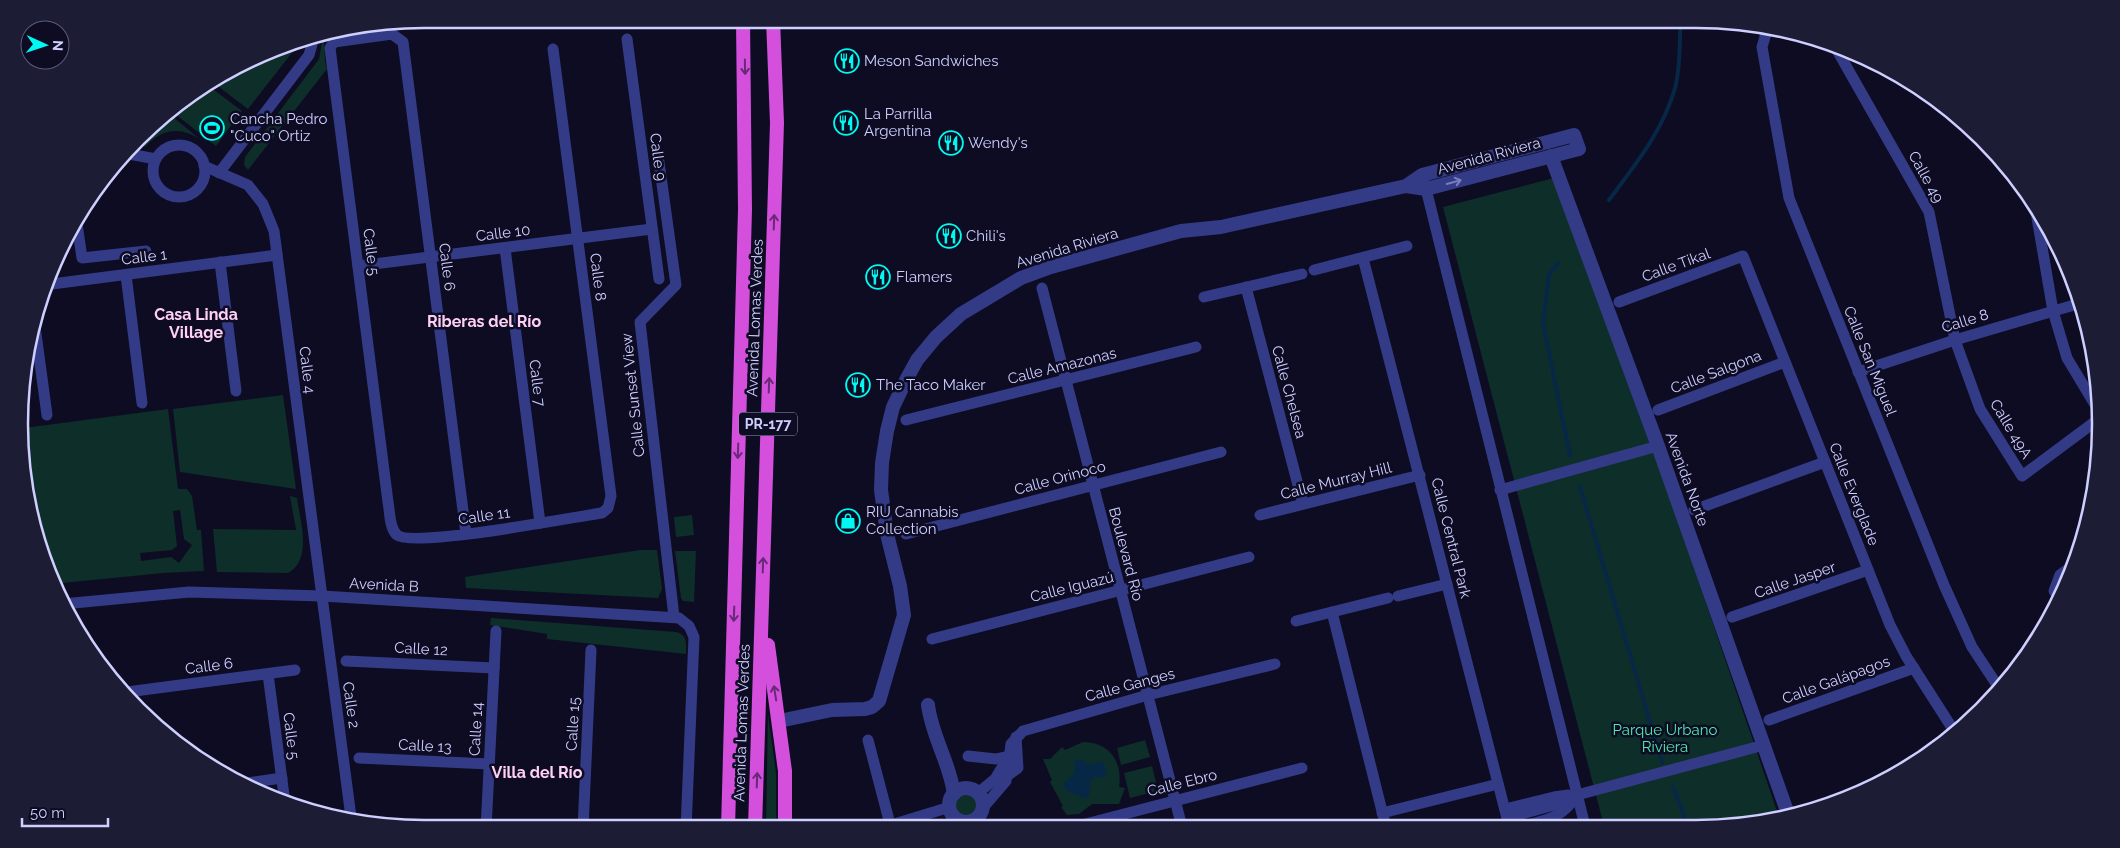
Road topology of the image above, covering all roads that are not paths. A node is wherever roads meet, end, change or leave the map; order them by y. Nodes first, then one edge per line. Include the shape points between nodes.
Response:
1 (743, 28) edge
2 (773, 28) edge
3 (1766, 34) edge
4 (368, 38) joint
5 (627, 39) dead end
6 (312, 44) edge
7 (553, 49) dead end
8 (1840, 55) edge
9 (658, 154) dead end
10 (134, 155) edge
11 (1551, 156) junction
12 (156, 158) junction
13 (204, 166) junction
14 (219, 174) junction
15 (1422, 175) junction
16 (1406, 186) junction
17 (1426, 189) junction
18 (2039, 227) edge
19 (652, 229) junction
20 (78, 231) edge
21 (578, 238) junction
22 (1407, 246) dead end
23 (504, 248) junction
24 (146, 251) dead end
25 (278, 256) junction
26 (1743, 256) joint
27 (431, 257) junction
28 (1363, 258) junction
29 (220, 262) junction
30 (358, 266) junction
31 (1314, 270) dead end
32 (1302, 274) dead end
33 (126, 275) junction
34 (658, 279) dead end
35 (54, 284) edge
36 (1246, 287) junction
37 (1042, 288) dead end
38 (1204, 297) dead end
39 (1620, 302) dead end
40 (2074, 305) edge
41 (2053, 311) junction
42 (37, 339) edge
43 (1955, 340) junction
44 (1196, 347) dead end
45 (1785, 362) junction
46 (1858, 372) junction
47 (1066, 381) junction
48 (236, 391) dead end
49 (2092, 400) edge
50 (142, 403) dead end
51 (1658, 410) dead end
52 (47, 415) dead end
53 (906, 420) dead end
54 (2092, 424) edge
55 (1658, 446) junction
56 (1221, 452) dead end
57 (1825, 462) junction
58 (1420, 475) junction
59 (1093, 486) junction
60 (1500, 490) junction
61 (388, 502) joint
62 (1302, 504) junction
63 (608, 508) joint
64 (1694, 510) dead end
65 (1260, 516) dead end
66 (540, 523) junction
67 (466, 534) junction
68 (906, 534) dead end
69 (1249, 557) dead end
70 (1868, 570) junction
71 (2063, 573) edge
72 (1447, 584) junction
73 (2059, 584) edge
74 (1120, 590) junction
75 (322, 596) junction
76 (762, 597) junction
77 (70, 603) edge
78 (1332, 612) junction
79 (674, 617) junction
80 (1732, 618) dead end
81 (1296, 621) dead end
82 (496, 631) dead end
83 (932, 639) dead end
84 (591, 650) dead end
85 (346, 661) dead end
86 (1275, 664) dead end
87 (494, 668) junction
88 (1914, 668) junction
89 (294, 670) dead end
90 (268, 674) junction
91 (1996, 683) edge
92 (132, 691) edge
93 (1148, 695) junction
94 (928, 705) dead end
95 (1769, 720) dead end
96 (779, 721) junction
97 (1951, 727) edge
98 (1016, 737) junction
99 (868, 740) dead end
100 (937, 744) junction
101 (1764, 745) junction
102 (968, 756) dead end
103 (1009, 756) junction
104 (359, 758) dead end
105 (489, 764) junction
106 (1302, 768) dead end
107 (1007, 776) junction
108 (282, 778) junction
109 (252, 781) edge
110 (1498, 784) junction
111 (974, 791) junction
112 (284, 794) edge
113 (1578, 795) junction
114 (952, 800) junction
115 (1175, 800) junction
116 (1787, 810) edge
117 (1382, 813) junction
118 (351, 814) edge
119 (978, 818) edge
120 (1507, 818) edge
121 (486, 820) edge
122 (584, 820) edge
123 (686, 820) edge
124 (728, 820) edge
125 (755, 820) edge
126 (785, 820) edge
127 (889, 820) edge
128 (905, 820) edge
129 (958, 820) edge
130 (1100, 820) edge
131 (1180, 820) edge
132 (1384, 820) edge
133 (1546, 820) edge
134 (1584, 820) edge

1 -> 124 highway, Avenida Lomas Verdes / PR-177 via 745,210
76 -> 2 highway, Avenida Lomas Verdes / PR-177 via 777,123
3 - 46 street, Calle San Miguel via 1762,47 1789,198
4 - 27 street, Calle 6 via 392,34 403,42
4 - 30 street, Calle 5 via 334,42 330,53
5 - 19 street, Calle 9
6 - 14 street via 309,55
7 - 21 street, Calle 8
8 - 43 street, Calle 49 via 1930,212
9 - 79 street, Calle Sunset View via 676,284 640,322
10 - 12 street
11 - 15 street, Avenida Riviera via 1579,150 1574,135
17 -> 11 street, Avenida Riviera
11 - 55 street, Avenida Norte
12 - 13 street via 168,148 180,145 196,152
12 - 13 street via 153,172 157,184 175,196 188,195 199,187
13 - 14 street, Calle 4
14 - 25 street, Calle 4 via 241,180 258,196 268,213
15 - 16 street, Avenida Riviera
15 - 17 street
16 - 17 street, Avenida Riviera
16 - 96 street, Avenida Riviera via 1221,227 1181,231 1051,267 1021,278 961,314 936,337 918,360 893,407 886,431 881,490 904,614 879,700 864,710 832,710
17 - 60 street
18 - 41 street
19 - 21 street, Calle 10
19 - 34 street, Calle 9
20 - 24 street via 82,258
21 - 23 street, Calle 10
21 - 63 street, Calle 8 via 611,496
22 - 28 street
23 - 27 street, Calle 10
23 - 66 street, Calle 7
25 - 29 street, Calle 1
25 - 75 street, Calle 4
26 - 39 street, Calle Tikal
26 - 45 street, Calle Everglade
27 - 30 street, Calle 10
27 - 67 street, Calle 6
28 - 31 street
28 - 58 street, Calle Central Park
29 - 33 street, Calle 1
29 - 48 street
30 - 61 street, Calle 5
32 - 36 street
33 - 35 street, Calle 1
33 - 50 street
36 - 38 street
36 - 62 street, Calle Chelsea
37 - 47 street, Boulevard Río
40 - 41 street, Calle 8
41 - 43 street, Calle 8
41 - 49 street via 2067,358
42 - 52 street
43 - 46 street, Calle 8
43 - 54 street, Calle 49A via 1980,409 2022,476
44 - 47 street, Calle Amazonas
45 - 51 street, Calle Salgona
45 - 57 street, Calle Everglade
46 - 91 street, Calle San Miguel via 1944,585 1972,647
47 - 53 street, Calle Amazonas
47 - 59 street, Boulevard Río
55 - 60 street
55 - 101 street, Avenida Norte
56 - 59 street, Calle Orinoco
57 - 64 street
57 - 70 street, Calle Everglade
58 - 62 street, Calle Murray Hill
58 - 72 street, Calle Central Park
59 - 68 street, Calle Orinoco
59 - 74 street, Boulevard Río
60 - 113 street
61 - 67 street, Calle 11 via 392,528 401,537
62 - 65 street, Calle Murray Hill
63 - 66 street, Calle 11 via 602,512
66 - 67 street, Calle 11
69 - 74 street, Calle Iguazú
70 - 80 street, Calle Jasper
70 - 88 street, Calle Everglade via 1890,625
71 - 73 street
72 - 78 street
72 - 110 street, Calle Central Park
74 - 83 street, Calle Iguazú
74 - 93 street, Boulevard Río
75 - 77 street, Avenida B via 189,592
75 - 79 street, Avenida B
75 - 118 street, Calle 2
96 -> 76 highway
125 -> 76 highway, Avenida Lomas Verdes / PR-177
78 - 81 street
78 - 117 street
79 - 123 street via 684,621 694,637
82 - 87 street, Calle 14
84 - 122 street, Calle 15
85 - 87 street, Calle 12
86 - 93 street, Calle Ganges
87 - 105 street, Calle 14
88 - 95 street, Calle Galápagos
88 - 97 street, Calle Everglade
89 - 90 street, Calle 6
90 - 92 street, Calle 6
90 - 108 street, Calle 5
93 - 98 street, Calle Ganges via 1031,727
93 - 115 street, Boulevard Río
94 - 100 street
96 - 126 highway via 785,771
98 - 103 street
98 - 107 street via 1018,768
99 - 127 street
100 - 111 street
100 - 114 street via 952,780
101 - 113 street
101 - 116 street, Avenida Norte
102 - 103 street via 996,759
103 - 107 street
103 - 111 street via 995,779
104 - 105 street, Calle 13
105 - 121 street, Calle 14
106 - 115 street, Calle Ebro
107 - 119 street via 1000,791
108 - 109 street
108 - 112 street, Calle 5
110 - 117 street
110 - 120 street, Calle Central Park
111 - 114 street via 963,788
111 - 119 street via 982,798
113 - 120 street via 1554,796
113 - 133 street via 1568,808
113 - 134 street
114 - 128 street
114 - 129 street via 952,814
115 - 130 street, Calle Ebro
115 - 131 street, Boulevard Río
117 - 132 street

